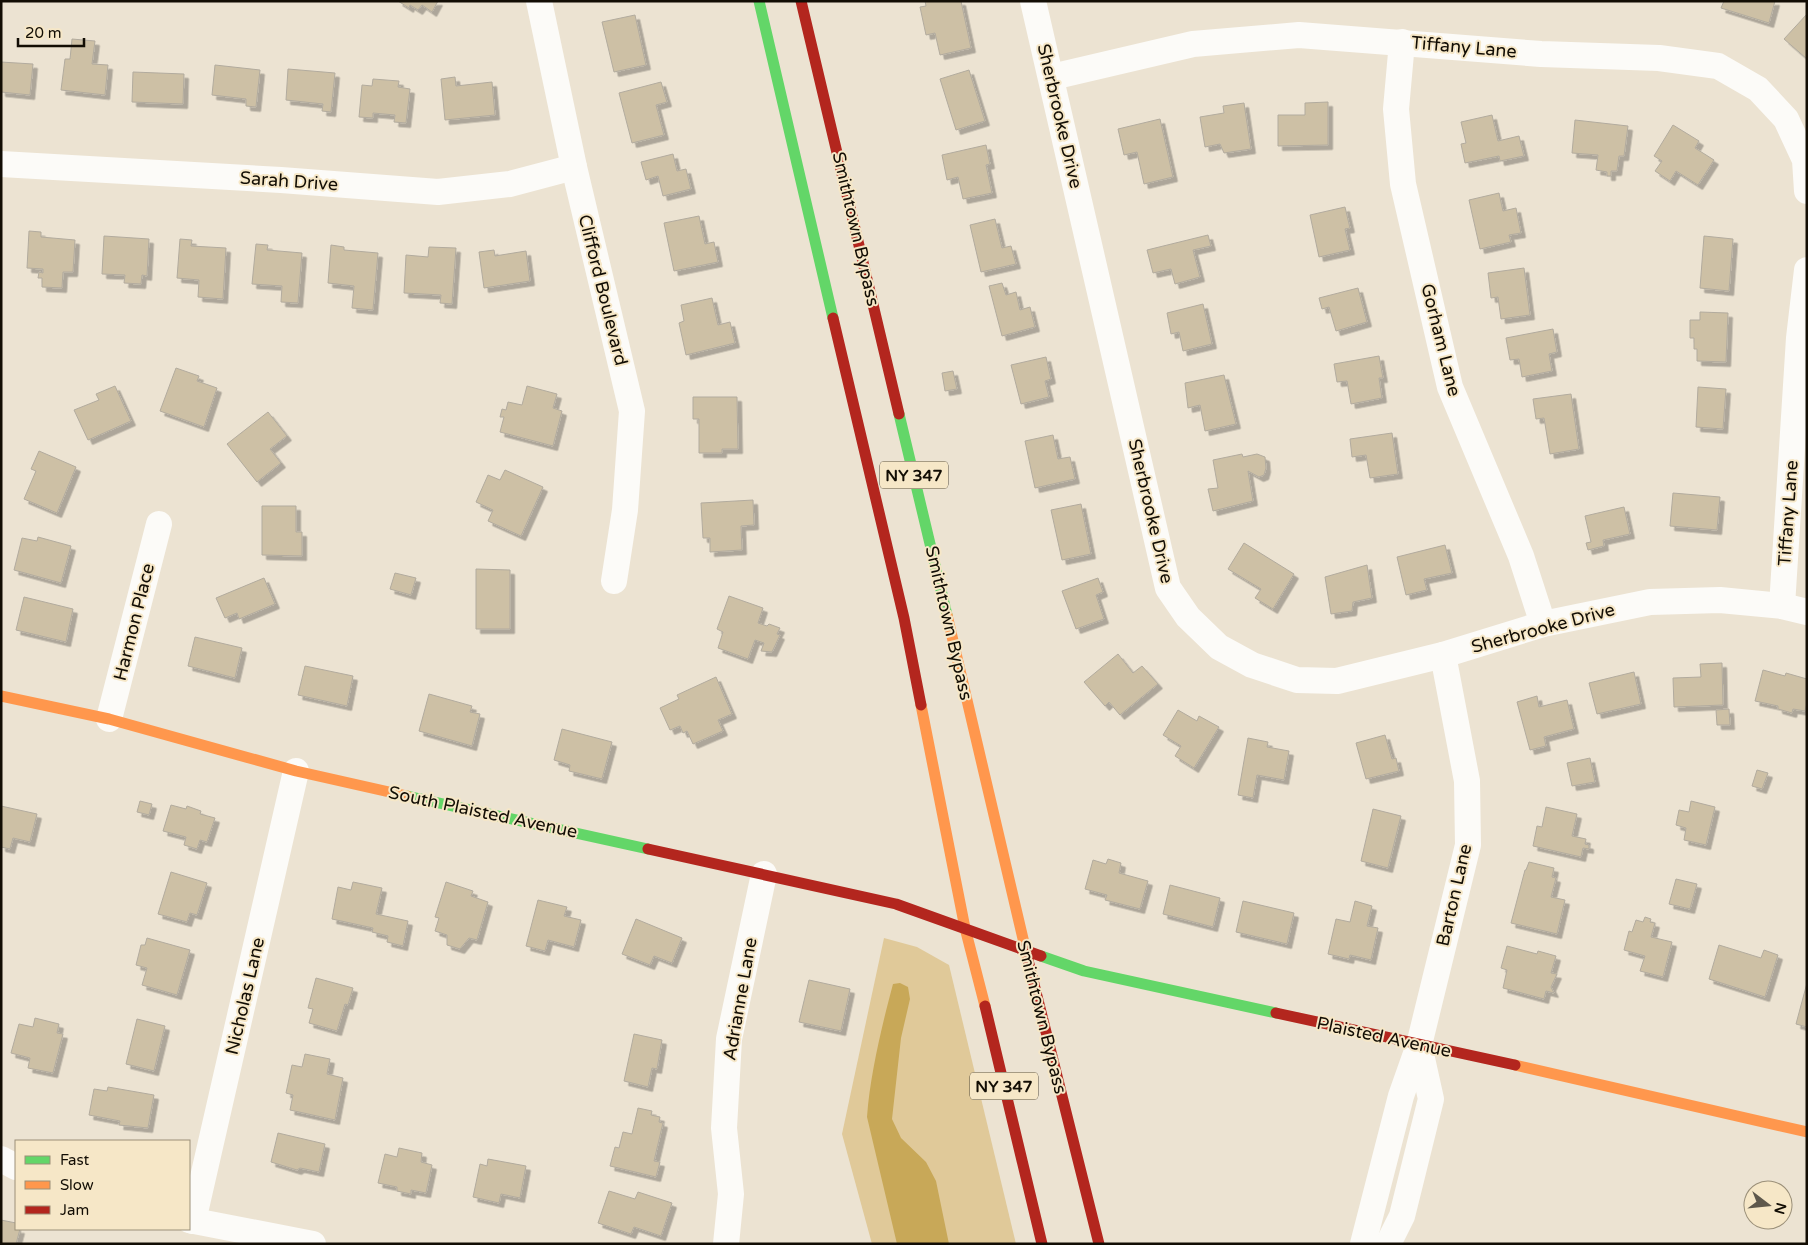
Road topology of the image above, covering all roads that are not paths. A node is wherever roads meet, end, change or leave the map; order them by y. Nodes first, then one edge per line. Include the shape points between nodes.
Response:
1 (539, 1) edge
2 (759, 1) edge
3 (801, 1) edge
4 (1033, 1) edge
5 (1402, 42) junction
6 (1052, 77) junction
7 (1, 164) edge
8 (574, 168) junction
9 (1807, 191) edge
10 (1806, 277) edge
11 (159, 524) dead end
12 (614, 581) dead end
13 (1782, 606) junction
14 (1807, 612) edge
15 (1543, 624) junction
16 (1443, 655) junction
17 (1, 696) edge
18 (108, 719) junction
19 (296, 771) junction
20 (764, 874) junction
21 (965, 928) junction
22 (1025, 950) junction
23 (1419, 1045) junction
24 (1807, 1132) edge
25 (1390, 1140) junction
26 (1419, 1148) junction
27 (1, 1159) edge
28 (15, 1166) edge
29 (191, 1220) edge
30 (313, 1244) edge
31 (726, 1244) edge
32 (1042, 1244) edge
33 (1099, 1244) edge
34 (1363, 1244) edge
35 (1388, 1244) edge

1 - 8 street, Clifford Boulevard
2 - 21 main road, NY 347 via 904,618
3 - 22 main road, Smithtown Bypass / NY 347
4 - 6 street, Sherbrooke Drive
5 - 6 street, Tiffany Lane via 1299,35 1193,44
5 - 9 street, Tiffany Lane via 1541,54 1659,58 1718,66 1758,89 1786,119 1804,160
5 - 15 street, Gorham Lane via 1396,109 1403,184 1450,387 1521,556
6 - 16 street, Sherbrooke Drive via 1168,588 1188,617 1219,647 1252,665 1298,680 1337,681
7 - 8 street, Sarah Drive via 438,192 510,184
8 - 12 street, Clifford Boulevard via 632,410 625,510
10 - 13 street, Tiffany Lane via 1799,338
11 - 18 street, Harmon Place
13 - 14 street, Sherbrooke Drive
13 - 15 street, Sherbrooke Drive via 1720,600 1650,602
15 - 16 street, Sherbrooke Drive
16 - 23 street, Barton Lane via 1467,781 1468,846
17 - 18 main road, South Plaisted Avenue
18 - 19 main road, South Plaisted Avenue
19 - 20 main road, South Plaisted Avenue
19 - 29 street, Nicholas Lane
20 - 21 main road, South Plaisted Avenue via 896,904
20 - 31 street, Adrianne Lane via 729,1039 724,1128 731,1194
21 - 22 main road, Plaisted Avenue
21 - 32 main road, NY 347
22 - 23 main road, Plaisted Avenue via 1084,971
22 - 33 main road, Smithtown Bypass / NY 347
23 - 24 main road, Plaisted Avenue
23 - 25 street, Barton Lane
23 - 26 street via 1431,1099
25 - 26 street
25 - 34 street, Barton Lane
26 - 35 street via 1402,1216
27 - 28 street
29 - 30 street

